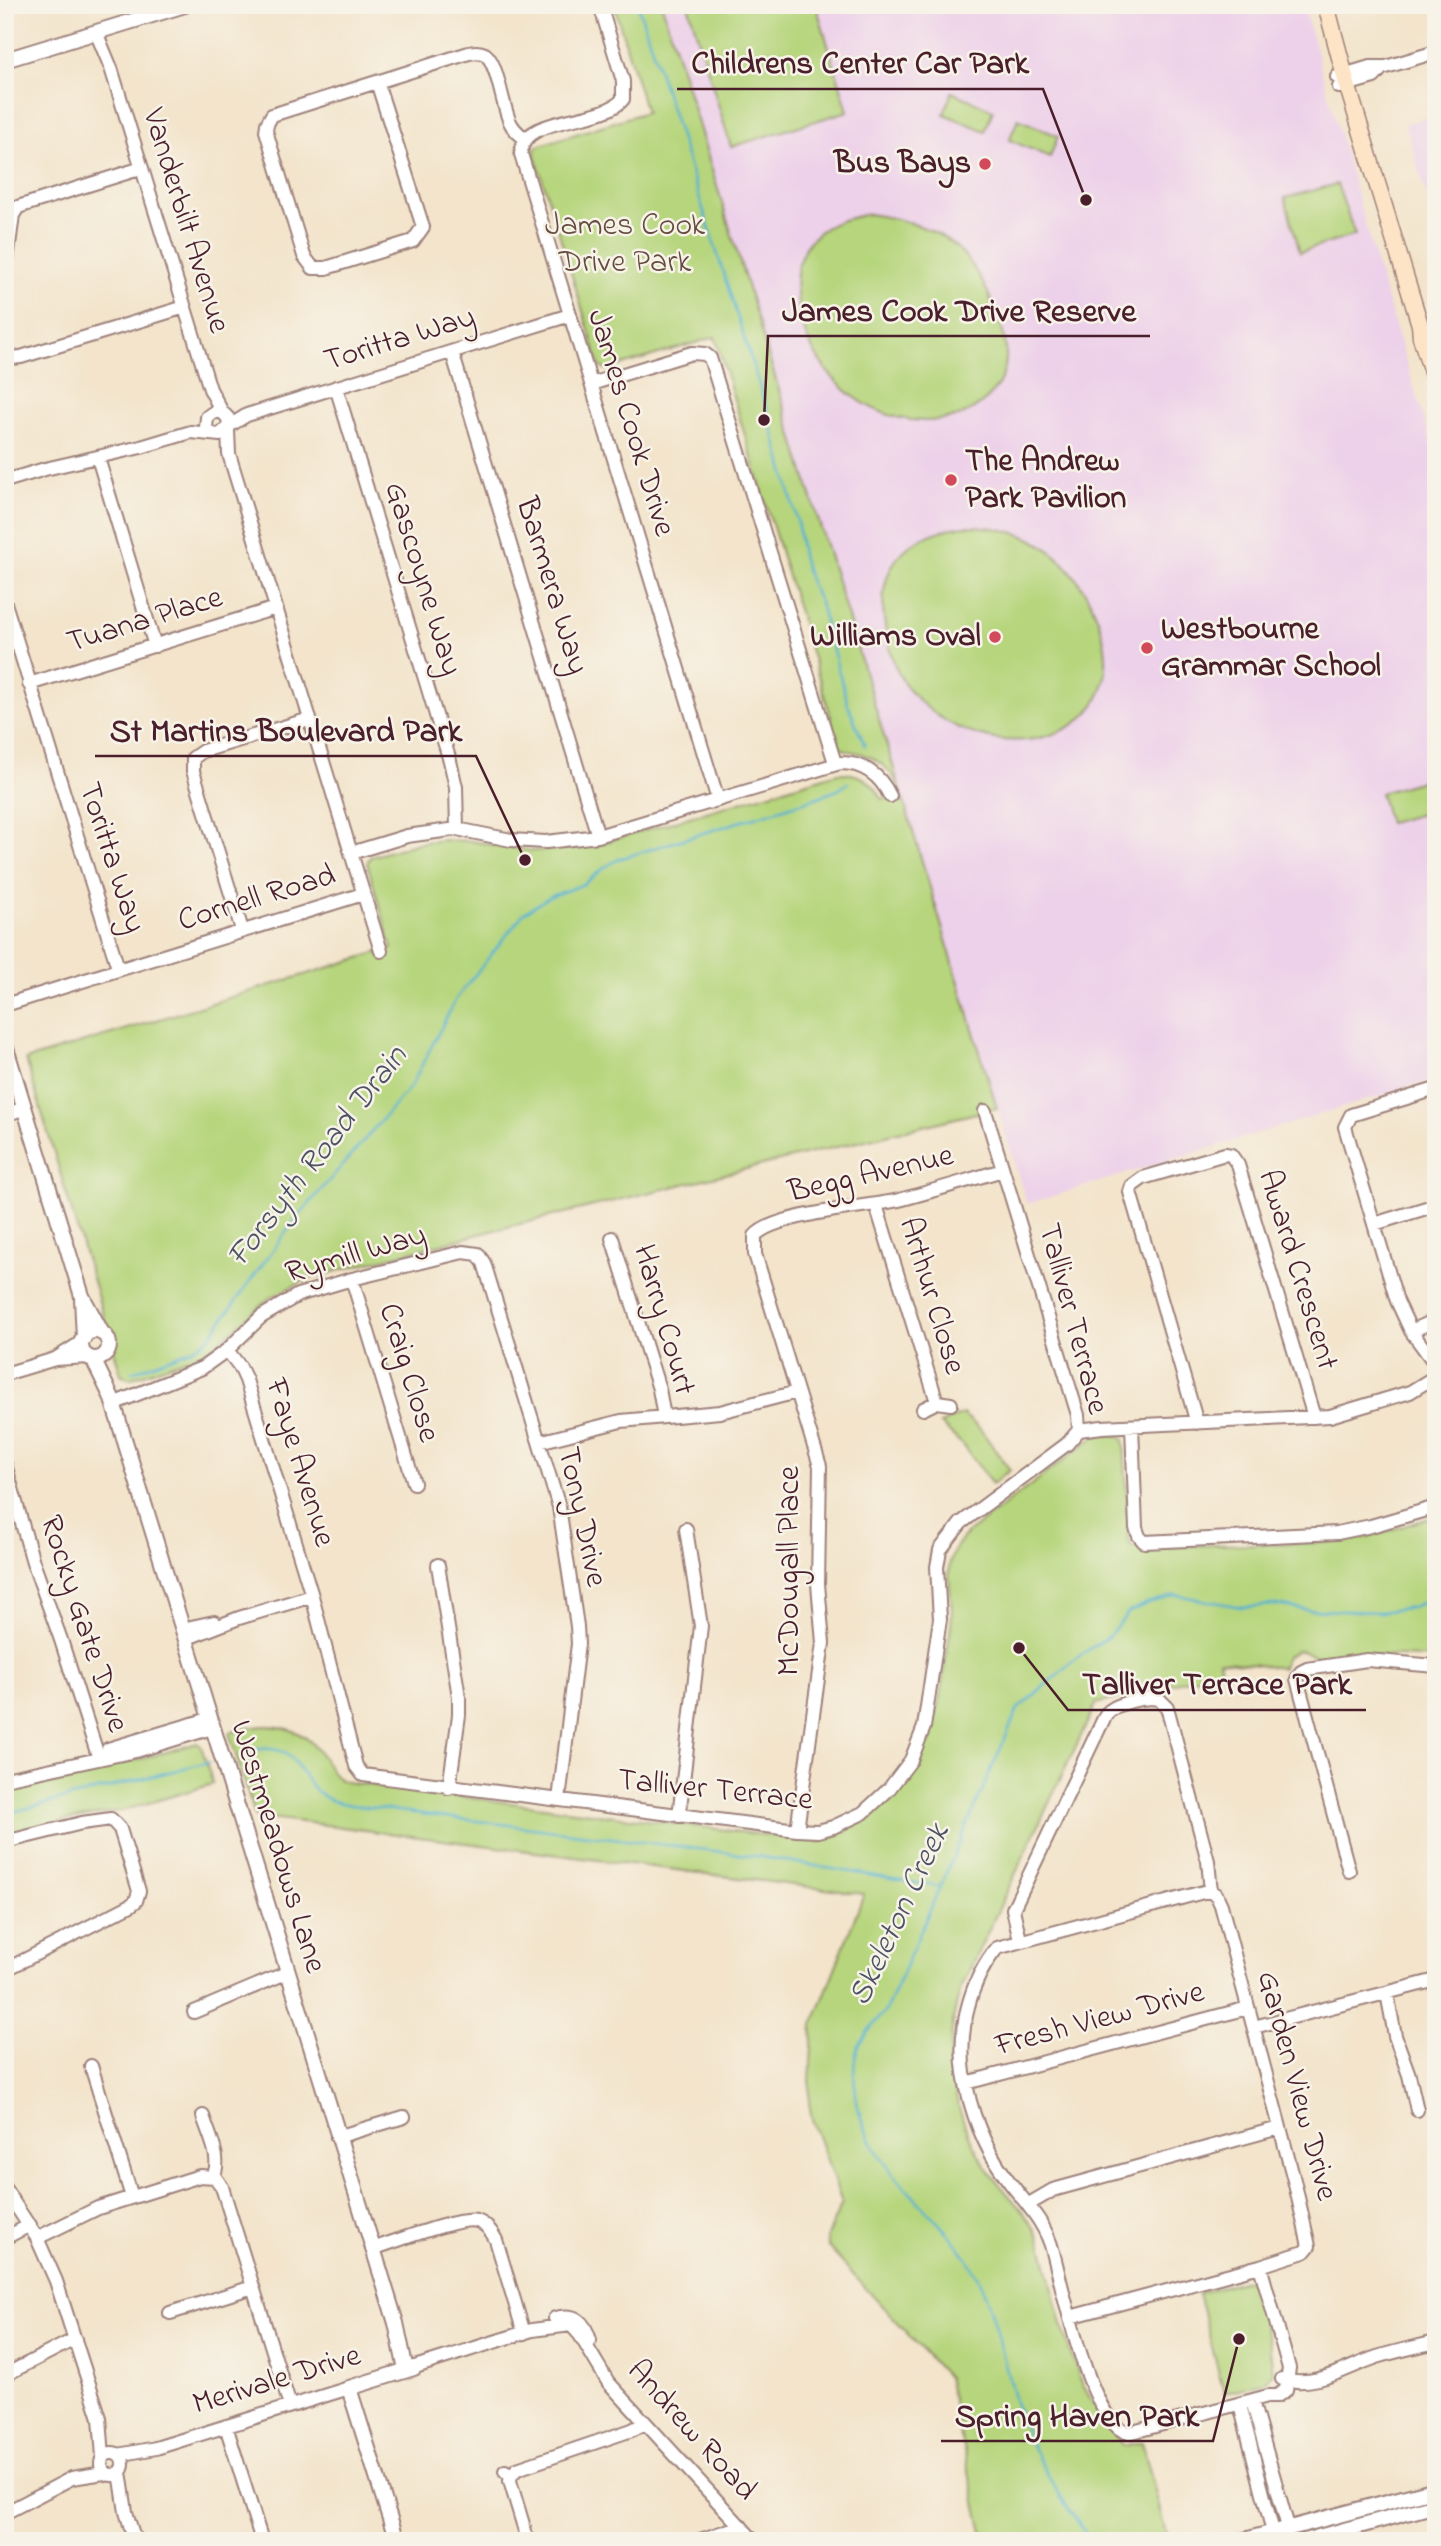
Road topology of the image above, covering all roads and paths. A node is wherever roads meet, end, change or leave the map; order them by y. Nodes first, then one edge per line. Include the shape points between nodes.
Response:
1 (185, 5) edge
2 (600, 5) edge
3 (1317, 5) edge
4 (1326, 5) edge
5 (99, 31) junction
6 (1436, 52) edge
7 (5, 60) edge
8 (1342, 80) junction
9 (377, 82) junction
10 (524, 138) junction
11 (142, 168) junction
12 (5, 275) edge
13 (185, 307) junction
14 (570, 315) junction
15 (452, 352) junction
16 (5, 355) edge
17 (591, 384) junction
18 (1436, 385) edge
19 (336, 387) junction
20 (209, 389) junction
21 (207, 418) junction
22 (222, 425) junction
23 (191, 432) junction
24 (98, 458) junction
25 (5, 481) edge
26 (5, 603) edge
27 (276, 608) junction
28 (155, 646) junction
29 (29, 684) junction
30 (310, 719) junction
31 (835, 764) junction
32 (890, 796) dead end
33 (718, 800) junction
34 (457, 829) junction
35 (598, 836) junction
36 (351, 853) junction
37 (363, 894) junction
38 (242, 930) junction
39 (380, 951) dead end
40 (118, 968) junction
41 (5, 1004) edge
42 (5, 1045) edge
43 (1436, 1089) edge
44 (24, 1108) junction
45 (985, 1111) dead end
46 (5, 1115) edge
47 (1003, 1170) junction
48 (876, 1205) junction
49 (1436, 1205) edge
50 (1374, 1224) junction
51 (755, 1236) joint
52 (612, 1238) dead end
53 (478, 1254) joint
54 (352, 1279) junction
55 (82, 1296) junction
56 (1436, 1320) edge
57 (1411, 1332) junction
58 (106, 1339) junction
59 (83, 1340) junction
60 (227, 1350) junction
61 (91, 1358) junction
62 (55, 1359) junction
63 (1436, 1365) edge
64 (5, 1374) edge
65 (1436, 1376) edge
66 (797, 1392) junction
67 (110, 1396) junction
68 (937, 1402) junction
69 (951, 1404) dead end
70 (923, 1409) dead end
71 (663, 1417) junction
72 (1314, 1417) junction
73 (1197, 1423) junction
74 (1132, 1426) junction
75 (1080, 1430) junction
76 (539, 1443) junction
77 (5, 1464) edge
78 (414, 1483) dead end
79 (1436, 1507) edge
80 (686, 1529) dead end
81 (438, 1564) dead end
82 (312, 1596) junction
83 (184, 1634) junction
84 (1436, 1667) edge
85 (210, 1724) junction
86 (98, 1756) junction
87 (5, 1771) edge
88 (5, 1779) edge
89 (449, 1788) junction
90 (559, 1800) junction
91 (679, 1816) junction
92 (797, 1830) junction
93 (5, 1842) edge
94 (1349, 1871) dead end
95 (1211, 1891) junction
96 (1020, 1940) junction
97 (5, 1970) edge
98 (286, 1973) junction
99 (1436, 1980) edge
100 (1387, 1993) junction
101 (1248, 2008) junction
102 (194, 2012) dead end
103 (1254, 2027) junction
104 (91, 2066) dead end
105 (966, 2083) junction
106 (1417, 2110) dead end
107 (203, 2116) dead end
108 (404, 2117) dead end
109 (1279, 2128) junction
110 (337, 2137) junction
111 (213, 2176) junction
112 (5, 2189) edge
113 (132, 2197) junction
114 (1029, 2204) junction
115 (30, 2225) junction
116 (5, 2238) edge
117 (37, 2238) junction
118 (372, 2249) junction
119 (1261, 2266) junction
120 (253, 2287) junction
121 (170, 2313) dead end
122 (1070, 2317) junction
123 (524, 2333) junction
124 (75, 2339) junction
125 (1436, 2342) edge
126 (411, 2369) junction
127 (5, 2375) edge
128 (1285, 2380) junction
129 (349, 2388) junction
130 (1246, 2403) junction
131 (290, 2406) junction
132 (100, 2417) junction
133 (645, 2423) junction
134 (226, 2426) junction
135 (156, 2448) junction
136 (117, 2454) junction
137 (102, 2458) junction
138 (1270, 2464) junction
139 (1256, 2467) junction
140 (121, 2470) junction
141 (105, 2473) junction
142 (72, 2478) junction
143 (1436, 2489) edge
144 (1436, 2504) edge
145 (126, 2512) junction
146 (5, 2513) edge
147 (741, 2526) junction
148 (1282, 2535) edge
149 (135, 2541) edge
150 (262, 2541) edge
151 (397, 2541) edge
152 (528, 2541) edge
153 (697, 2541) edge
154 (754, 2541) edge
155 (1241, 2541) edge
156 (1304, 2541) edge

1 - 5 street
2 - 10 street via 623,99 611,108
3 - 8 main road
4 - 8 main road
5 - 7 street
5 - 11 street, Vanderbilt Avenue
6 - 8 street via 1382,68 1370,67
8 - 18 main road
9 - 9 street via 423,227 412,241 313,268 304,256 266,131 268,120 278,112
9 - 10 street via 469,53 483,53 511,125
10 - 14 street, James Cook Drive via 521,154
11 - 12 street via 18,207
11 - 13 street, Vanderbilt Avenue
13 - 16 street via 21,357
13 - 20 street, Vanderbilt Avenue
14 - 15 street, Toritta Way
14 - 17 street, James Cook Drive
15 - 19 street, Toritta Way
15 - 35 street, Barmera Way
17 - 31 street via 692,353 710,358
17 - 33 street, James Cook Drive
19 - 22 street, Toritta Way
19 - 34 street, Gascoyne Way via 450,761
20 - 21 street, Vanderbilt Avenue
20 - 22 street, Vanderbilt Avenue
21 - 22 street via 206,428
21 - 23 street, Toritta Way
22 - 23 street, Toritta Way
22 - 27 street, Vanderbilt Avenue
23 - 24 street, Toritta Way
24 - 25 street, Toritta Way
24 - 28 street
26 - 29 street, Toritta Way
27 - 28 street, Tuana Place
27 - 30 street, Vanderbilt Avenue
28 - 29 street, Tuana Place
29 - 40 street, Toritta Way
30 - 36 street, Vanderbilt Avenue
30 - 38 street via 193,758 193,771
31 - 32 street via 859,765 873,772
31 - 33 street
33 - 35 street
34 - 35 street via 546,842
34 - 36 street via 407,836
36 - 37 street, Vanderbilt Avenue
37 - 38 street, Cornell Road
37 - 39 street, Vanderbilt Avenue
38 - 40 street, Cornell Road
40 - 41 street, Cornell Road
42 - 44 street, Westmeadows Lane
43 - 50 street via 1357,1113 1346,1121
44 - 46 street
44 - 55 street, Westmeadows Lane
45 - 47 street, Talliver Terrace
47 - 48 street, Begg Avenue
47 - 75 street, Talliver Terrace
48 - 51 street, Begg Avenue via 810,1215 766,1227
48 - 68 street, Arthur Close
49 - 50 street
50 - 57 street
51 - 66 street, McDougall Place via 755,1254
52 - 71 street, Harry Court via 659,1389
53 - 54 street, Rymill Way via 463,1252
53 - 76 street, Tony Drive
54 - 60 street, Rymill Way via 282,1303
54 - 78 street, Craig Close
55 - 58 street, Westmeadows Lane
55 - 59 street, Westmeadows Lane
56 - 57 street
57 - 63 street
58 - 59 street via 91,1332
58 - 61 street via 105,1354
58 - 67 street, Westmeadows Lane
59 - 61 street via 84,1352
59 - 62 street
60 - 67 street, Rymill Way via 193,1373 149,1389
60 - 82 street, Faye Avenue via 246,1380
61 - 62 street
61 - 67 street, Westmeadows Lane
62 - 64 street
65 - 72 street via 1401,1395
66 - 71 street via 720,1412
66 - 92 street, McDougall Place via 820,1466 818,1584 823,1643
67 - 83 street, Westmeadows Lane
68 - 69 street, Arthur Close
68 - 70 street, Arthur Close
71 - 76 street via 597,1426
72 - 73 street
72 - 73 street, Award Crescent via 1238,1165 1225,1154 1143,1178 1130,1192
73 - 74 street
74 - 75 street
74 - 79 street via 1136,1528 1144,1542 1348,1532
75 - 92 street, Talliver Terrace via 961,1523 940,1550 940,1619 925,1727 911,1760 863,1813 834,1827
76 - 90 street, Tony Drive via 559,1507 577,1626
77 - 86 street, Rocky Gate Drive
80 - 91 street via 701,1626
81 - 89 street via 459,1715
82 - 83 street
82 - 89 street, Talliver Terrace via 359,1773
83 - 85 street, Westmeadows Lane
84 - 94 street via 1367,1660 1307,1669 1297,1677
85 - 86 street
85 - 98 street, Westmeadows Lane
86 - 87 street
86 - 88 street
89 - 90 street, Talliver Terrace
90 - 91 street, Talliver Terrace
91 - 92 street, Talliver Terrace
93 - 97 street via 111,1819 120,1829 139,1891 131,1905
95 - 96 street
95 - 96 street, Garden View Drive via 1211,1870 1167,1707 1159,1699 1148,1698 1106,1714 1013,1909
95 - 101 street, Garden View Drive via 1221,1905
96 - 105 street via 996,1948 975,1987 962,2041
98 - 102 street
98 - 110 street, Westmeadows Lane
99 - 100 street
100 - 103 street
100 - 106 street
101 - 103 street, Garden View Drive
101 - 105 street, Fresh View Drive
103 - 109 street, Garden View Drive
104 - 113 street
105 - 114 street via 987,2148
107 - 111 street via 216,2160
108 - 110 street
109 - 114 street via 1053,2190
109 - 119 street, Garden View Drive via 1309,2246 1304,2252
110 - 118 street, Westmeadows Lane
111 - 113 street
111 - 120 street via 222,2187
112 - 115 street
113 - 117 street
114 - 122 street via 1051,2243
115 - 116 street
115 - 117 street
117 - 124 street
118 - 123 street via 461,2221 480,2222 496,2240
118 - 126 street, Westmeadows Lane
119 - 122 street, Garden View Drive
119 - 128 street via 1289,2368
120 - 121 street
120 - 131 street
122 - 130 street via 1093,2388 1123,2432
123 - 126 street
123 - 133 street, Andrew Road via 572,2321 608,2382
124 - 127 street
124 - 132 street
125 - 128 street via 1379,2356 1314,2381
126 - 129 street, Merivale Drive
128 - 130 street via 1283,2393
129 - 131 street, Merivale Drive
129 - 151 street
130 - 138 street
130 - 139 street
131 - 134 street, Merivale Drive
132 - 136 street
132 - 137 street
133 - 147 street, Andrew Road
133 - 152 street via 508,2473
134 - 135 street, Merivale Drive
134 - 150 street
135 - 136 street, Merivale Drive
135 - 140 street, Merivale Drive
136 - 137 street
136 - 140 street via 123,2461
137 - 141 street
137 - 142 street
138 - 139 street
138 - 148 street
139 - 148 street
140 - 141 street via 114,2475
140 - 145 street
141 - 142 street
141 - 145 street
142 - 146 street
143 - 148 street
144 - 156 street
145 - 149 street
147 - 153 street
147 - 154 street, Andrew Road
148 - 155 street

